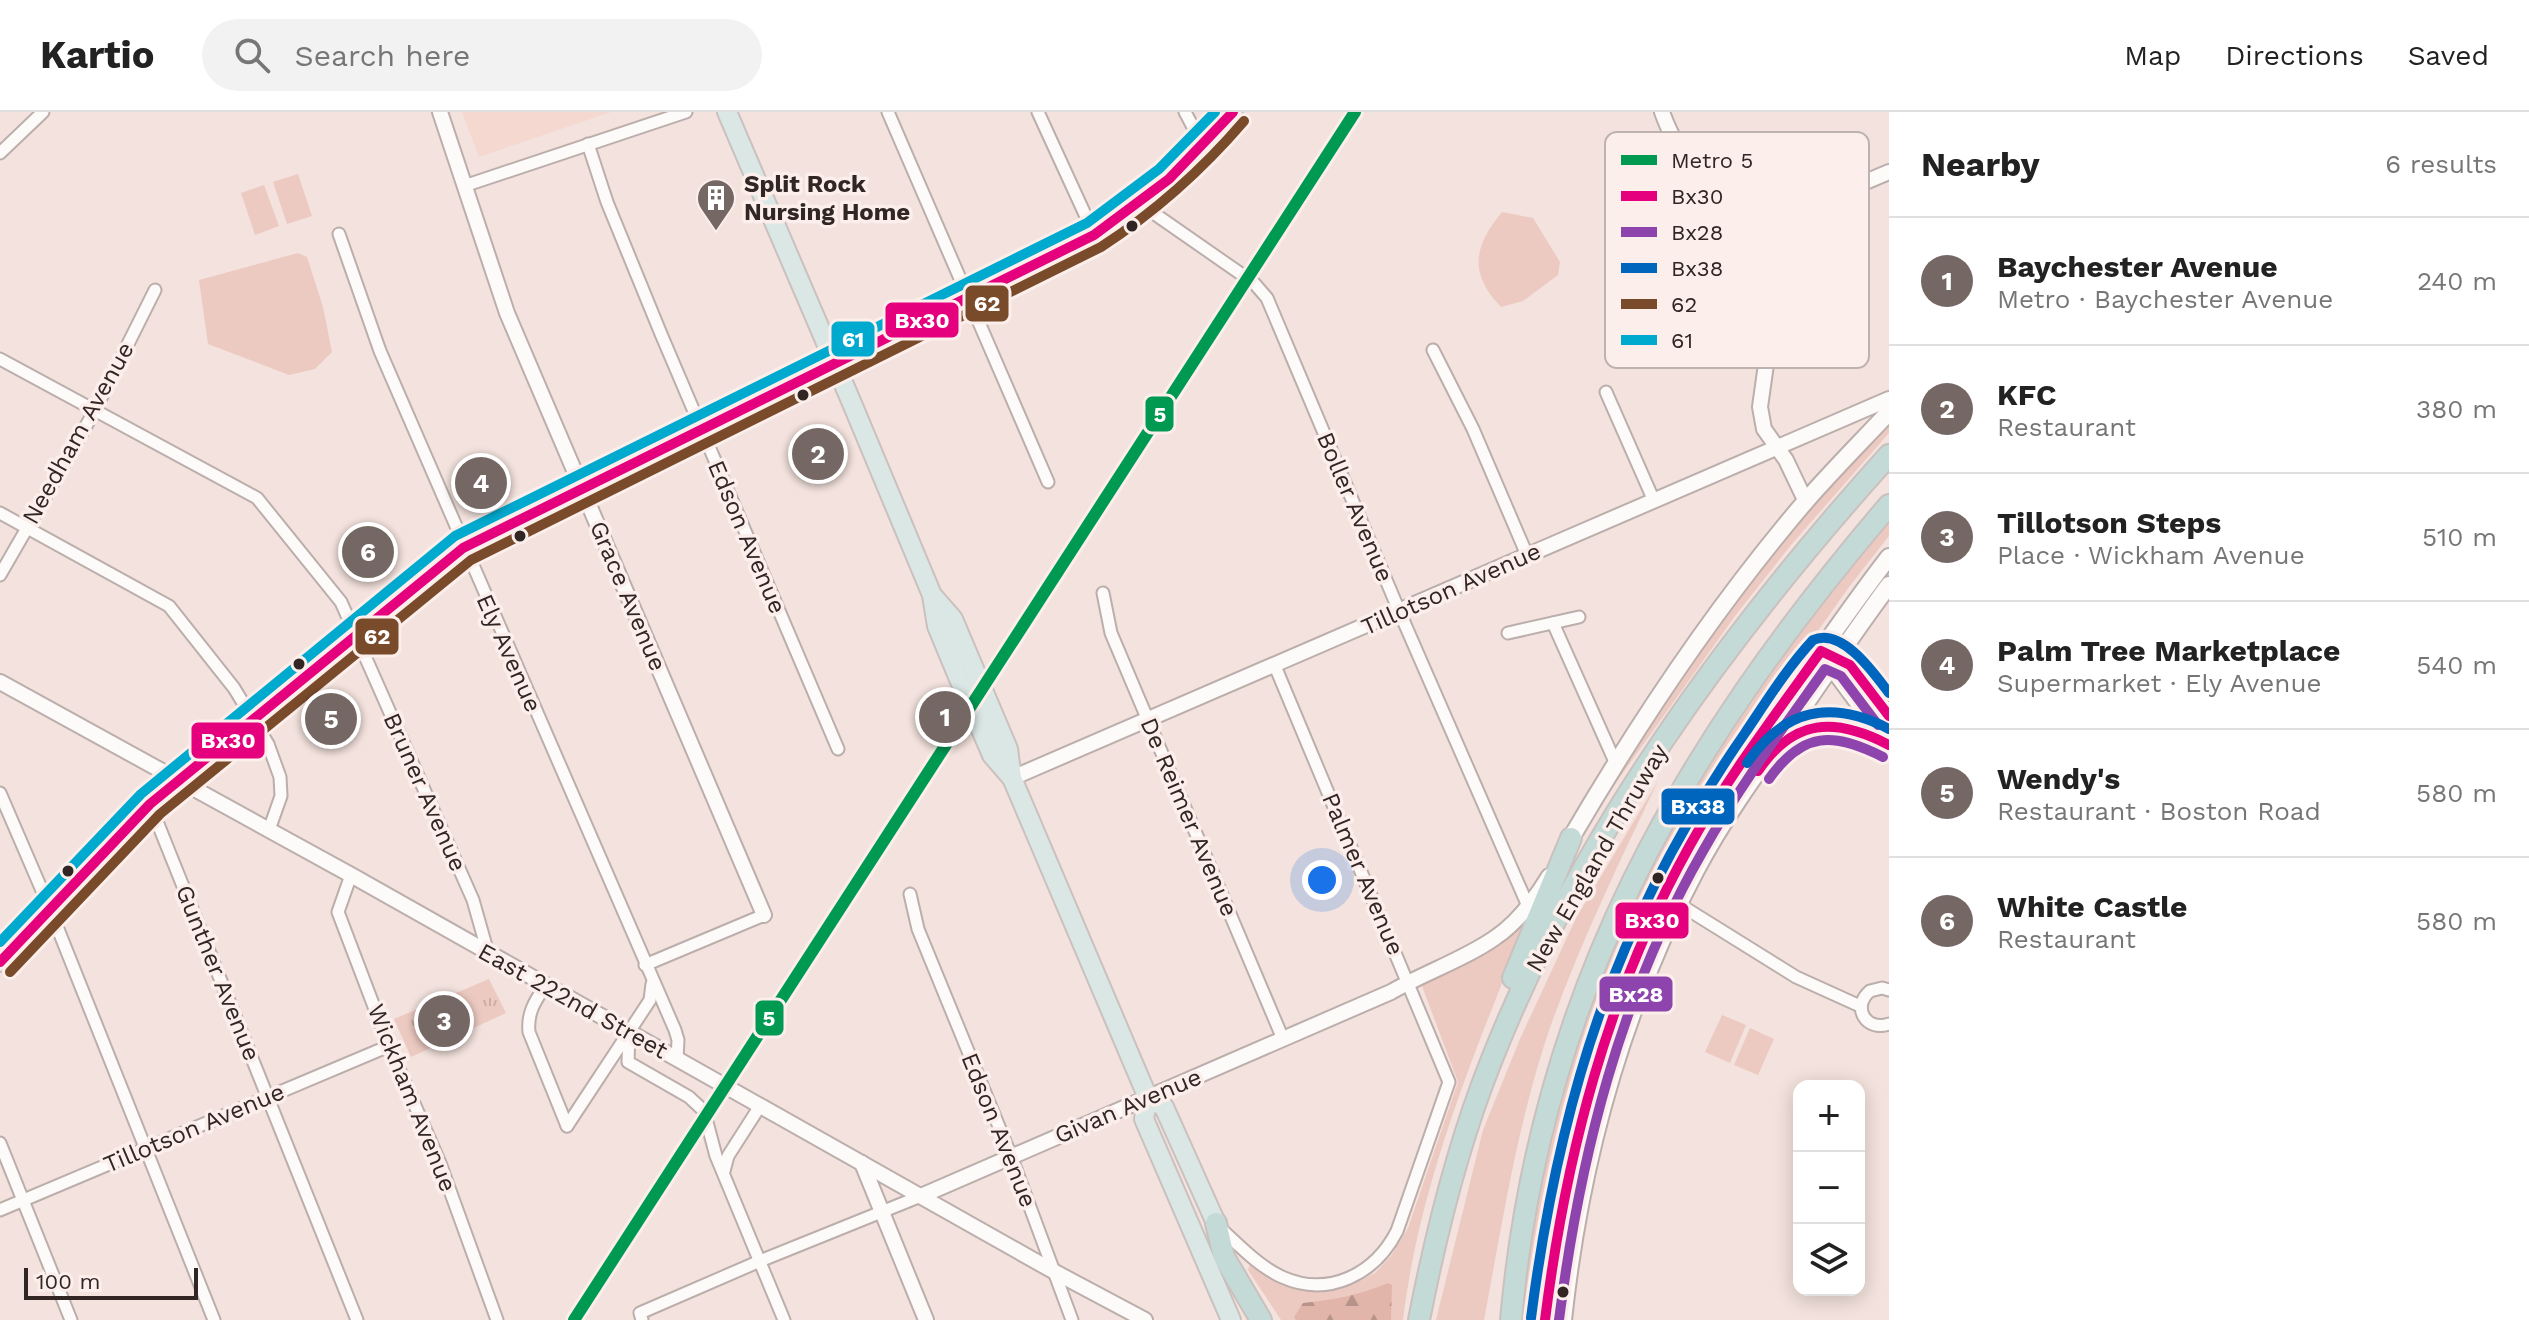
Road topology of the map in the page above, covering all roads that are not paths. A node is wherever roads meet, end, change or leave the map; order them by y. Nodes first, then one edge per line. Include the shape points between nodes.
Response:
1 (43, 112) edge
2 (440, 112) edge
3 (686, 112) edge
4 (727, 112) edge
5 (888, 112) edge
6 (1038, 112) edge
7 (1185, 112) edge
8 (1233, 112) edge
9 (1662, 112) edge
10 (1670, 132) edge
11 (588, 144) junction
12 (1203, 146) junction
13 (0, 153) edge
14 (1889, 172) edge
15 (1869, 180) edge
16 (464, 186) junction
17 (1139, 203) junction
18 (339, 234) dead end
19 (1094, 234) junction
20 (155, 290) dead end
21 (968, 298) junction
22 (1433, 350) dead end
23 (0, 359) edge
24 (836, 365) junction
25 (1765, 368) edge
26 (1606, 392) dead end
27 (1889, 399) edge
28 (94, 412) junction
29 (1889, 412) edge
30 (701, 430) junction
31 (1775, 448) junction
32 (1889, 455) edge
33 (1048, 482) dead end
34 (582, 489) junction
35 (1654, 501) junction
36 (1806, 502) junction
37 (1889, 505) edge
38 (0, 513) edge
39 (26, 528) junction
40 (463, 548) junction
41 (1527, 555) junction
42 (1889, 557) edge
43 (0, 575) edge
44 (1889, 585) edge
45 (1103, 593) dead end
46 (1400, 613) junction
47 (1579, 617) dead end
48 (1553, 623) junction
49 (355, 633) junction
50 (1508, 633) dead end
51 (1821, 651) junction
52 (1834, 662) junction
53 (1275, 666) junction
54 (0, 682) edge
55 (1889, 716) edge
56 (252, 719) junction
57 (1148, 721) junction
58 (1889, 745) edge
59 (1775, 747) junction
60 (838, 749) dead end
61 (1616, 764) junction
62 (1012, 778) junction
63 (176, 781) junction
64 (0, 793) edge
65 (150, 804) junction
66 (269, 830) junction
67 (1571, 838) junction
68 (351, 875) junction
69 (910, 894) dead end
70 (1664, 894) junction
71 (1679, 904) junction
72 (1528, 906) junction
73 (50, 909) junction
74 (764, 915) joint
75 (488, 953) junction
76 (0, 962) edge
77 (645, 965) junction
78 (652, 980) junction
79 (1409, 982) junction
80 (545, 986) junction
81 (1889, 990) edge
82 (1860, 1006) junction
83 (1889, 1024) edge
84 (629, 1032) junction
85 (1283, 1039) junction
86 (389, 1046) junction
87 (677, 1059) junction
88 (268, 1097) junction
89 (1148, 1098) junction
90 (760, 1106) junction
91 (1469, 1123) junction
92 (0, 1143) edge
93 (145, 1147) junction
94 (1011, 1156) junction
95 (861, 1163) junction
96 (724, 1171) junction
97 (921, 1196) junction
98 (23, 1200) junction
99 (0, 1210) edge
100 (883, 1213) junction
101 (1216, 1223) junction
102 (760, 1261) junction
103 (1053, 1271) junction
104 (641, 1317) edge
105 (71, 1320) edge
106 (214, 1320) edge
107 (357, 1320) edge
108 (497, 1320) edge
109 (784, 1320) edge
110 (926, 1320) edge
111 (1072, 1320) edge
112 (1145, 1320) edge
113 (1231, 1320) edge
114 (1261, 1320) edge
115 (1419, 1320) edge
116 (1511, 1320) edge
117 (1545, 1320) edge
118 (1563, 1320) edge

1 - 13 street
2 - 16 street
3 - 11 street
4 - 24 main road
5 - 21 street
6 - 19 street
7 - 12 street
8 - 12 main road
9 - 10 street
11 - 16 street
11 - 30 street, Edson Avenue
12 - 17 main road
14 - 15 street
16 - 34 street, Grace Avenue via 507,313
17 - 19 main road
17 - 46 street, Boller Avenue via 1254,283 1267,298
18 - 40 street, Ely Avenue via 380,351
19 - 21 main road
20 - 28 street, Needham Avenue
21 - 24 main road
21 - 33 street
22 - 41 street
23 - 28 street, Bruner Avenue
24 - 30 main road
24 - 62 main road via 932,595 937,626 959,679 992,755
25 - 31 street via 1764,429
26 - 35 street
27 - 31 street, Tillotson Avenue
28 - 39 street, Needham Avenue
28 - 49 street, Bruner Avenue via 257,498 341,602
29 - 36 main road, New England Thruway
30 - 34 main road
30 - 60 street, Edson Avenue
31 - 35 street, Tillotson Avenue
31 - 36 street
32 - 91 highway, New England Thruway via 1744,628 1637,781 1532,967
34 - 40 main road
34 - 74 street, Grace Avenue
35 - 41 street, Tillotson Avenue
36 - 61 main road, New England Thruway via 1683,662
37 - 116 highway, New England Thruway via 1726,717 1660,825 1612,921 1548,1102 1523,1224
38 - 39 street
39 - 43 street, Needham Avenue
39 - 56 street via 169,606
40 - 49 main road
40 - 77 street, Ely Avenue
41 - 46 street, Tillotson Avenue
42 - 51 main road
44 - 52 main road
45 - 57 street, De Reimer Avenue via 1111,633
46 - 53 street, Tillotson Avenue
46 - 72 street, Boller Avenue
47 - 48 street
48 - 50 street
48 - 61 street
49 - 56 main road
49 - 75 street, Bruner Avenue via 473,900
51 - 52 main road
51 - 70 main road via 1718,798
52 - 55 main road via 1850,665
52 - 58 main road
52 - 59 main road
53 - 57 street, Tillotson Avenue
53 - 79 street, Palmer Avenue
54 - 63 street, East 222nd Street
56 - 63 main road
56 - 66 street via 280,777 281,796
57 - 62 street, Tillotson Avenue
57 - 85 street, De Reimer Avenue
58 - 59 main road via 1844,725 1828,725 1799,731
59 - 71 main road via 1718,832
61 - 67 main road, New England Thruway
62 - 89 main road
63 - 65 main road
63 - 66 street, East 222nd Street
64 - 73 street
65 - 73 main road
65 - 88 street, Gunther Avenue
66 - 68 street, East 222nd Street
67 - 72 street, Givan Avenue
67 - 91 highway via 1475,1073
68 - 75 street, East 222nd Street
68 - 86 street, Wickham Avenue via 338,912
69 - 94 street, Edson Avenue via 918,929
70 - 71 street
70 - 117 main road via 1622,988 1583,1106
71 - 82 street via 1796,977
71 - 118 main road via 1635,1004 1605,1094 1575,1228
72 - 79 street, Givan Avenue via 1498,936
73 - 76 main road
73 - 93 street
74 - 77 street
75 - 80 street, East 222nd Street
77 - 78 street, Ely Avenue
78 - 84 street via 650,1000
78 - 87 street, Ely Avenue via 678,1040
79 - 85 street, Givan Avenue
79 - 101 street, Palmer Avenue via 1449,1082 1385,1252 1363,1271 1321,1286 1283,1278 1253,1259
80 - 84 street, East 222nd Street
80 - 84 street via 527,1020 567,1126
81 - 82 street via 1870,991
82 - 83 street via 1869,1023
84 - 87 street, East 222nd Street
84 - 96 street via 628,1062 704,1111
85 - 89 street, Givan Avenue
86 - 88 street, Tillotson Avenue
86 - 108 street, Wickham Avenue via 440,1163
87 - 90 street, East 222nd Street
88 - 93 street, Tillotson Avenue
88 - 107 street, Gunther Avenue
89 - 94 street, Givan Avenue
89 - 101 main road via 1164,1107
89 - 113 main road via 1144,1119
90 - 95 street, East 222nd Street
90 - 96 street
91 - 115 highway, New England Thruway
92 - 98 street
93 - 98 street, Tillotson Avenue
93 - 106 street
94 - 97 street, Givan Avenue
94 - 103 street, Edson Avenue
95 - 97 street, East 222nd Street
95 - 100 street
96 - 102 street
97 - 100 street, Givan Avenue
97 - 103 street, East 222nd Street
98 - 99 street, Tillotson Avenue
98 - 105 street
100 - 102 street, Givan Avenue
100 - 110 street
101 - 114 highway via 1224,1257
102 - 104 street, Givan Avenue
102 - 109 street
103 - 111 street, Edson Avenue
103 - 112 street, East 222nd Street

